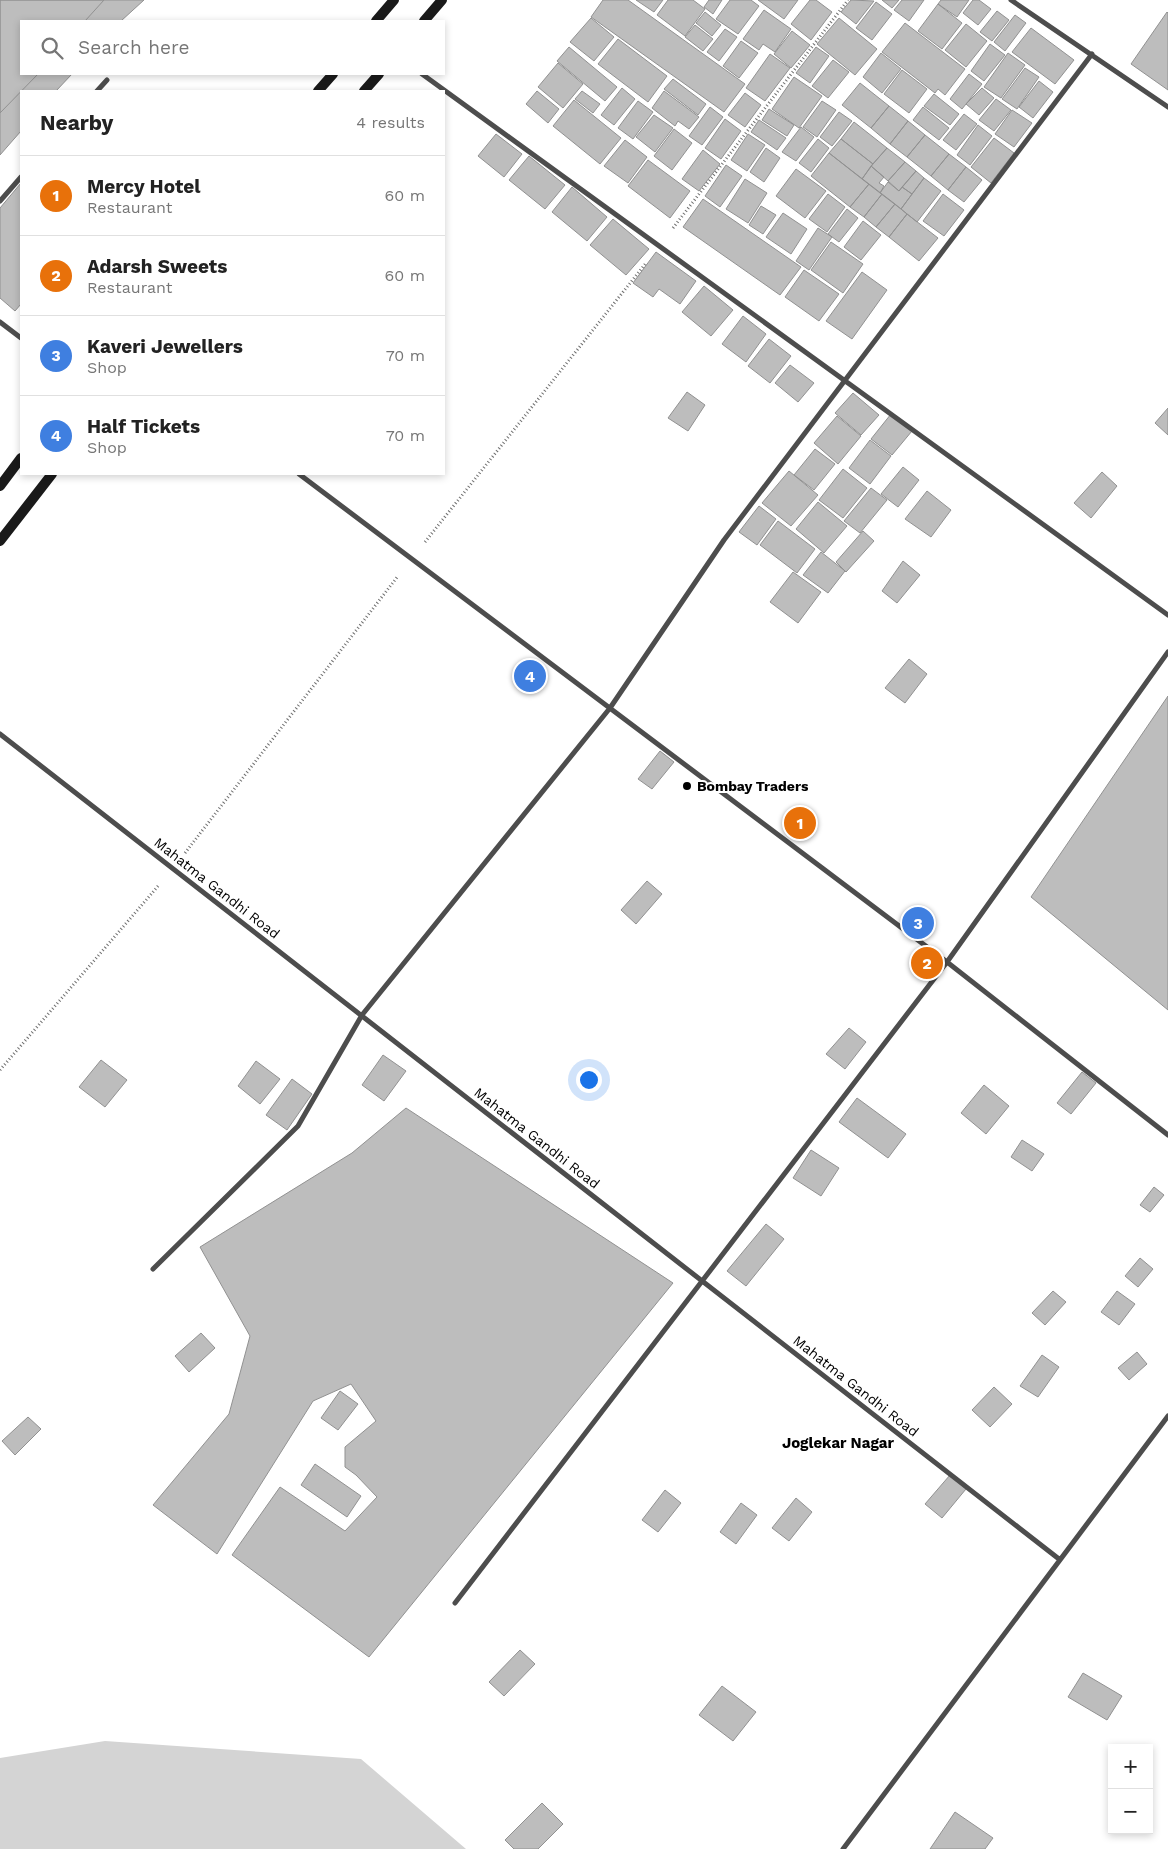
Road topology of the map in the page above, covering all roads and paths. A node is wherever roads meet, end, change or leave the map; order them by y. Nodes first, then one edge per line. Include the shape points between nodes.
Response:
1 (394, 0) edge
2 (442, 0) edge
3 (848, 0) edge
4 (1010, 0) edge
5 (377, 20) edge
6 (425, 20) edge
7 (1092, 54) junction
8 (332, 75) edge
9 (378, 75) edge
10 (423, 75) edge
11 (107, 80) dead end
12 (98, 90) edge
13 (319, 90) edge
14 (365, 90) edge
15 (444, 90) edge
16 (445, 91) edge
17 (1168, 107) edge
18 (20, 178) edge
19 (0, 201) edge
20 (660, 246) junction
21 (0, 322) edge
22 (20, 337) edge
23 (845, 380) junction
24 (20, 459) edge
25 (51, 475) edge
26 (300, 475) edge
27 (0, 486) edge
28 (0, 541) edge
29 (412, 559) junction
30 (1168, 614) edge
31 (1168, 652) edge
32 (610, 708) junction
33 (0, 734) edge
34 (173, 868) junction
35 (947, 962) junction
36 (362, 1016) junction
37 (0, 1070) edge
38 (1168, 1135) edge
39 (153, 1269) dead end
40 (702, 1280) junction
41 (1168, 1416) edge
42 (1059, 1559) junction
43 (455, 1603) dead end
44 (843, 1849) edge

1 - 5 main road
2 - 6 main road
3 - 20 path
4 - 7 street
7 - 17 street
7 - 23 street
8 - 13 main road
9 - 14 main road
10 - 15 street
11 - 12 street
16 - 20 street
18 - 19 street
20 - 23 street
20 - 29 path
21 - 22 street
23 - 30 street
23 - 32 street via 724,540
24 - 27 main road
25 - 28 main road
26 - 29 street
29 - 32 street
29 - 34 path
31 - 35 street
32 - 35 street
32 - 36 street
33 - 34 street, Mahatma Gandhi Road
34 - 36 street, Mahatma Gandhi Road
34 - 37 path
35 - 38 street
35 - 40 street
36 - 39 street via 298,1126
36 - 40 street, Mahatma Gandhi Road
40 - 42 street, Mahatma Gandhi Road
40 - 43 street
41 - 42 street
42 - 44 street

